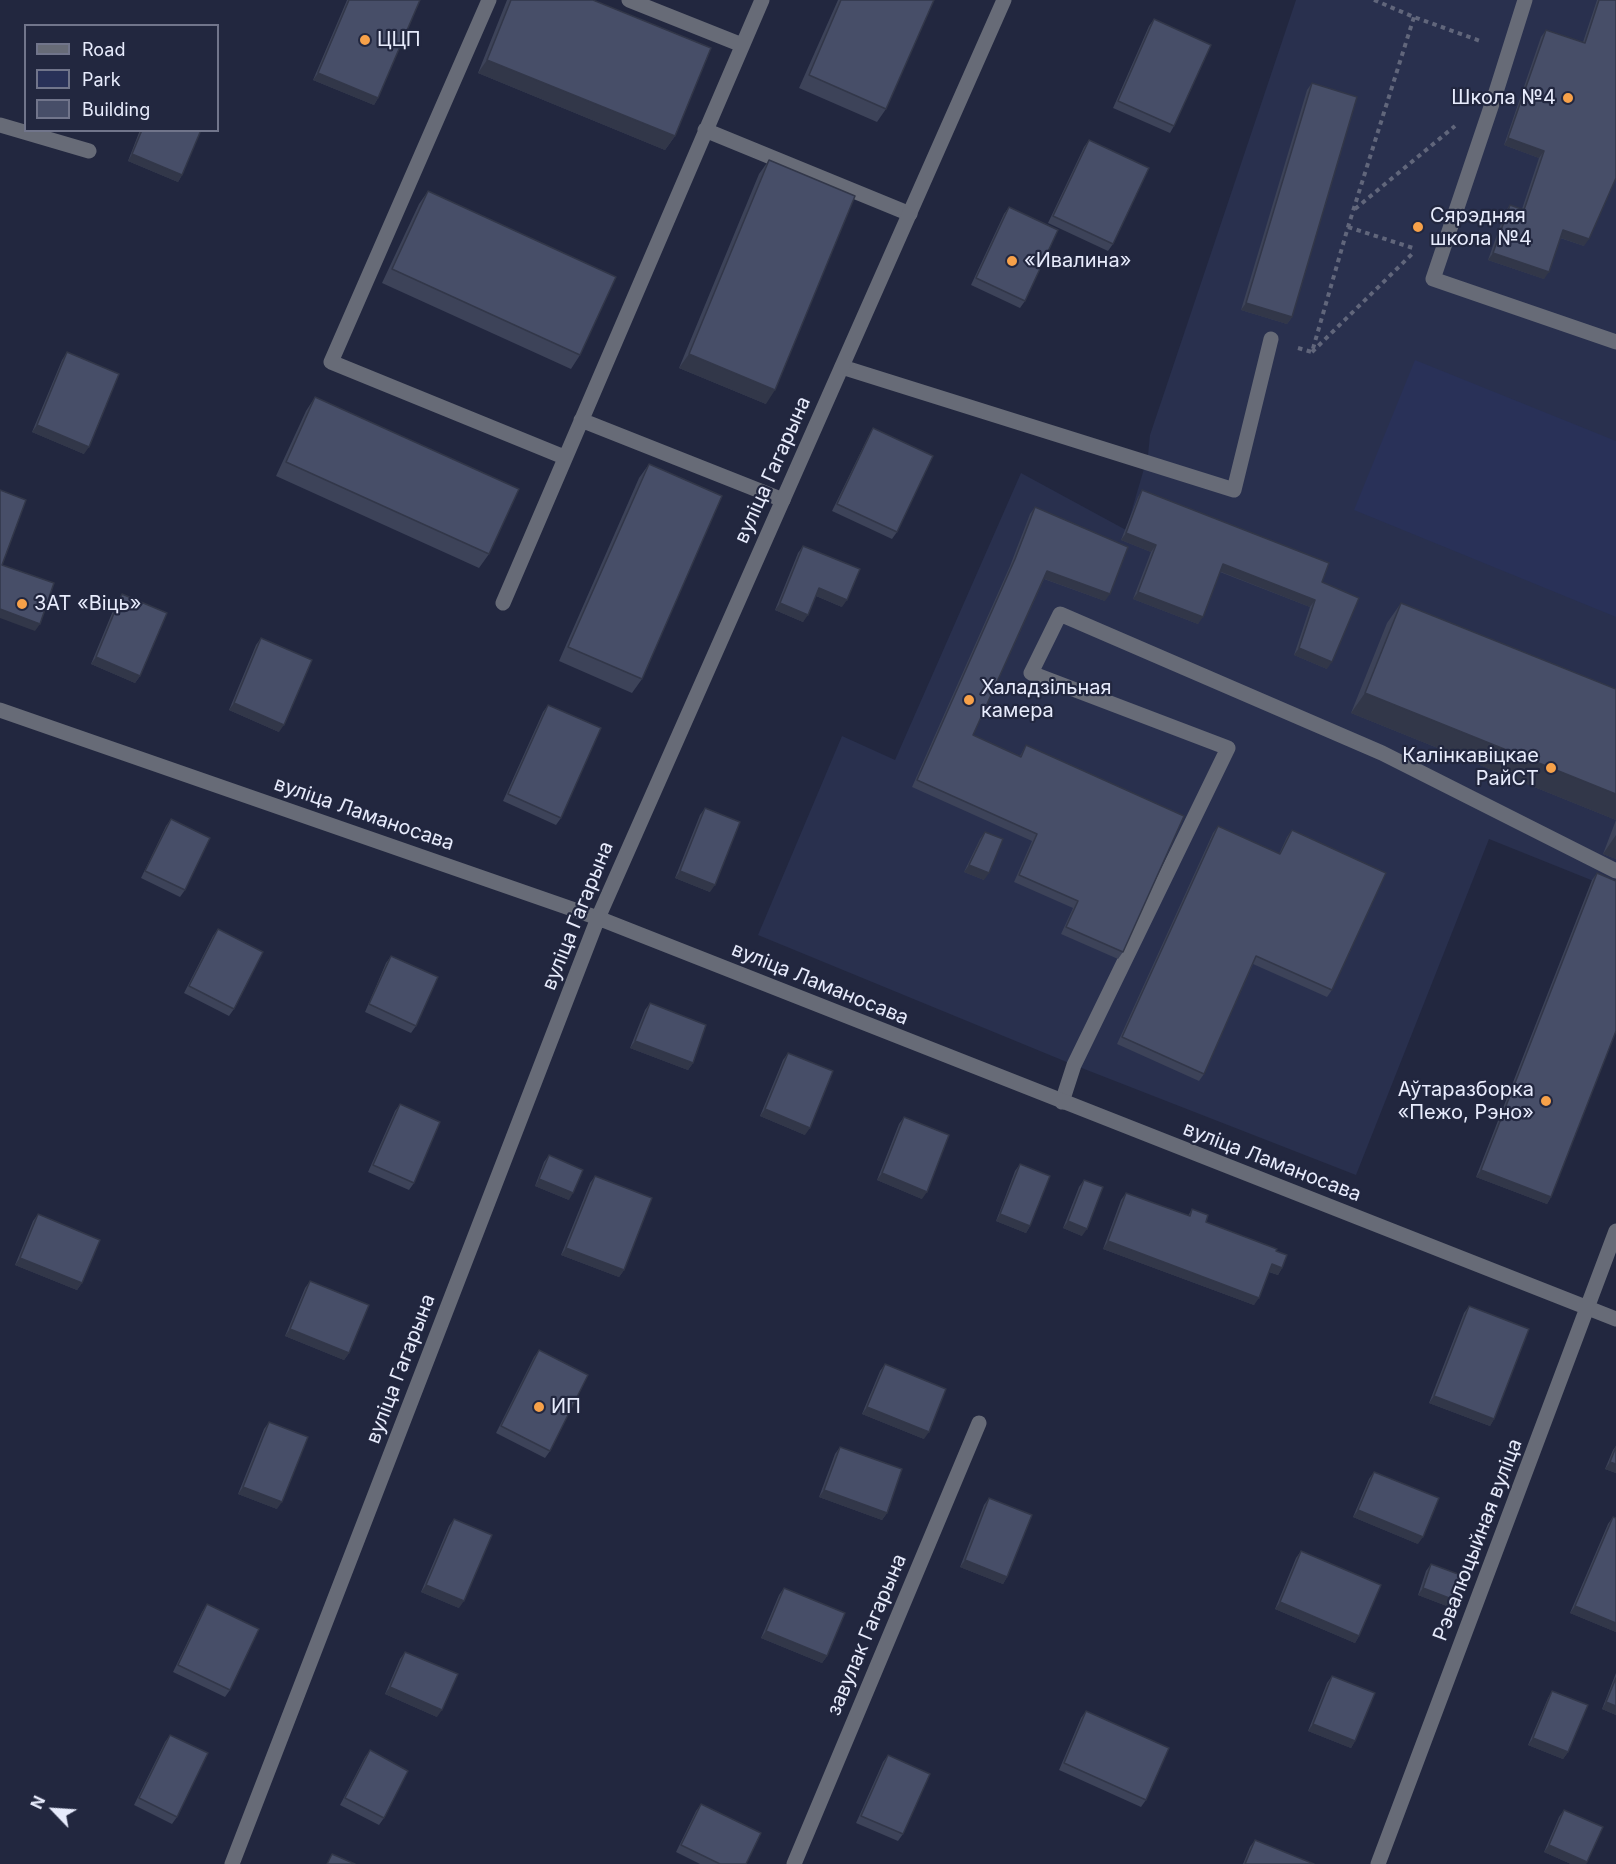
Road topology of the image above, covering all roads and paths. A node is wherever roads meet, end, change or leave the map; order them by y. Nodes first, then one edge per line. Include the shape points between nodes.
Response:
1 (489, 0) edge
2 (629, 0) edge
3 (762, 0) edge
4 (1004, 0) edge
5 (1374, 0) edge
6 (1525, 0) edge
7 (1414, 17) junction
8 (742, 45) junction
9 (1509, 51) junction
10 (1461, 121) dead end
11 (0, 125) edge
12 (705, 130) junction
13 (89, 151) dead end
14 (1354, 209) junction
15 (910, 214) junction
16 (1348, 227) junction
17 (1424, 241) dead end
18 (1416, 249) junction
19 (1271, 339) joint
20 (1616, 342) edge
21 (1312, 352) junction
22 (842, 368) junction
23 (581, 420) junction
24 (564, 458) junction
25 (783, 500) junction
26 (503, 603) dead end
27 (0, 710) edge
28 (1616, 871) edge
29 (597, 918) junction
30 (1062, 1102) junction
31 (1616, 1231) edge
32 (1588, 1309) junction
33 (1616, 1319) edge
34 (980, 1423) dead end
35 (232, 1864) edge
36 (794, 1864) edge
37 (1378, 1864) edge

1 - 24 street via 331,362
2 - 8 street
3 - 8 street
4 - 15 street, вуліца Гагарына
5 - 7 path
6 - 9 street
7 - 9 path
7 - 14 path
8 - 12 street
9 - 20 street via 1433,279
10 - 14 path
11 - 13 street
12 - 15 street
12 - 23 street
14 - 16 path
15 - 22 street, вуліца Гагарына
16 - 18 path
16 - 21 path
17 - 18 path
18 - 21 path
19 - 21 path
19 - 22 street via 1234,490
22 - 25 street, вуліца Гагарына
23 - 24 street
23 - 25 street
24 - 26 street
25 - 29 street, вуліца Гагарына
27 - 29 street, вуліца Ламаносава
28 - 30 street via 1382,753 1060,614 1031,673 1228,748 1074,1065
29 - 30 street, вуліца Ламаносава
29 - 35 street, вуліца Гагарына
30 - 32 street, вуліца Ламаносава
31 - 32 street, Рэвалюцыйная вуліца
32 - 33 street, вуліца Ламаносава
32 - 37 street, Рэвалюцыйная вуліца
34 - 36 street, завулак Гагарына

